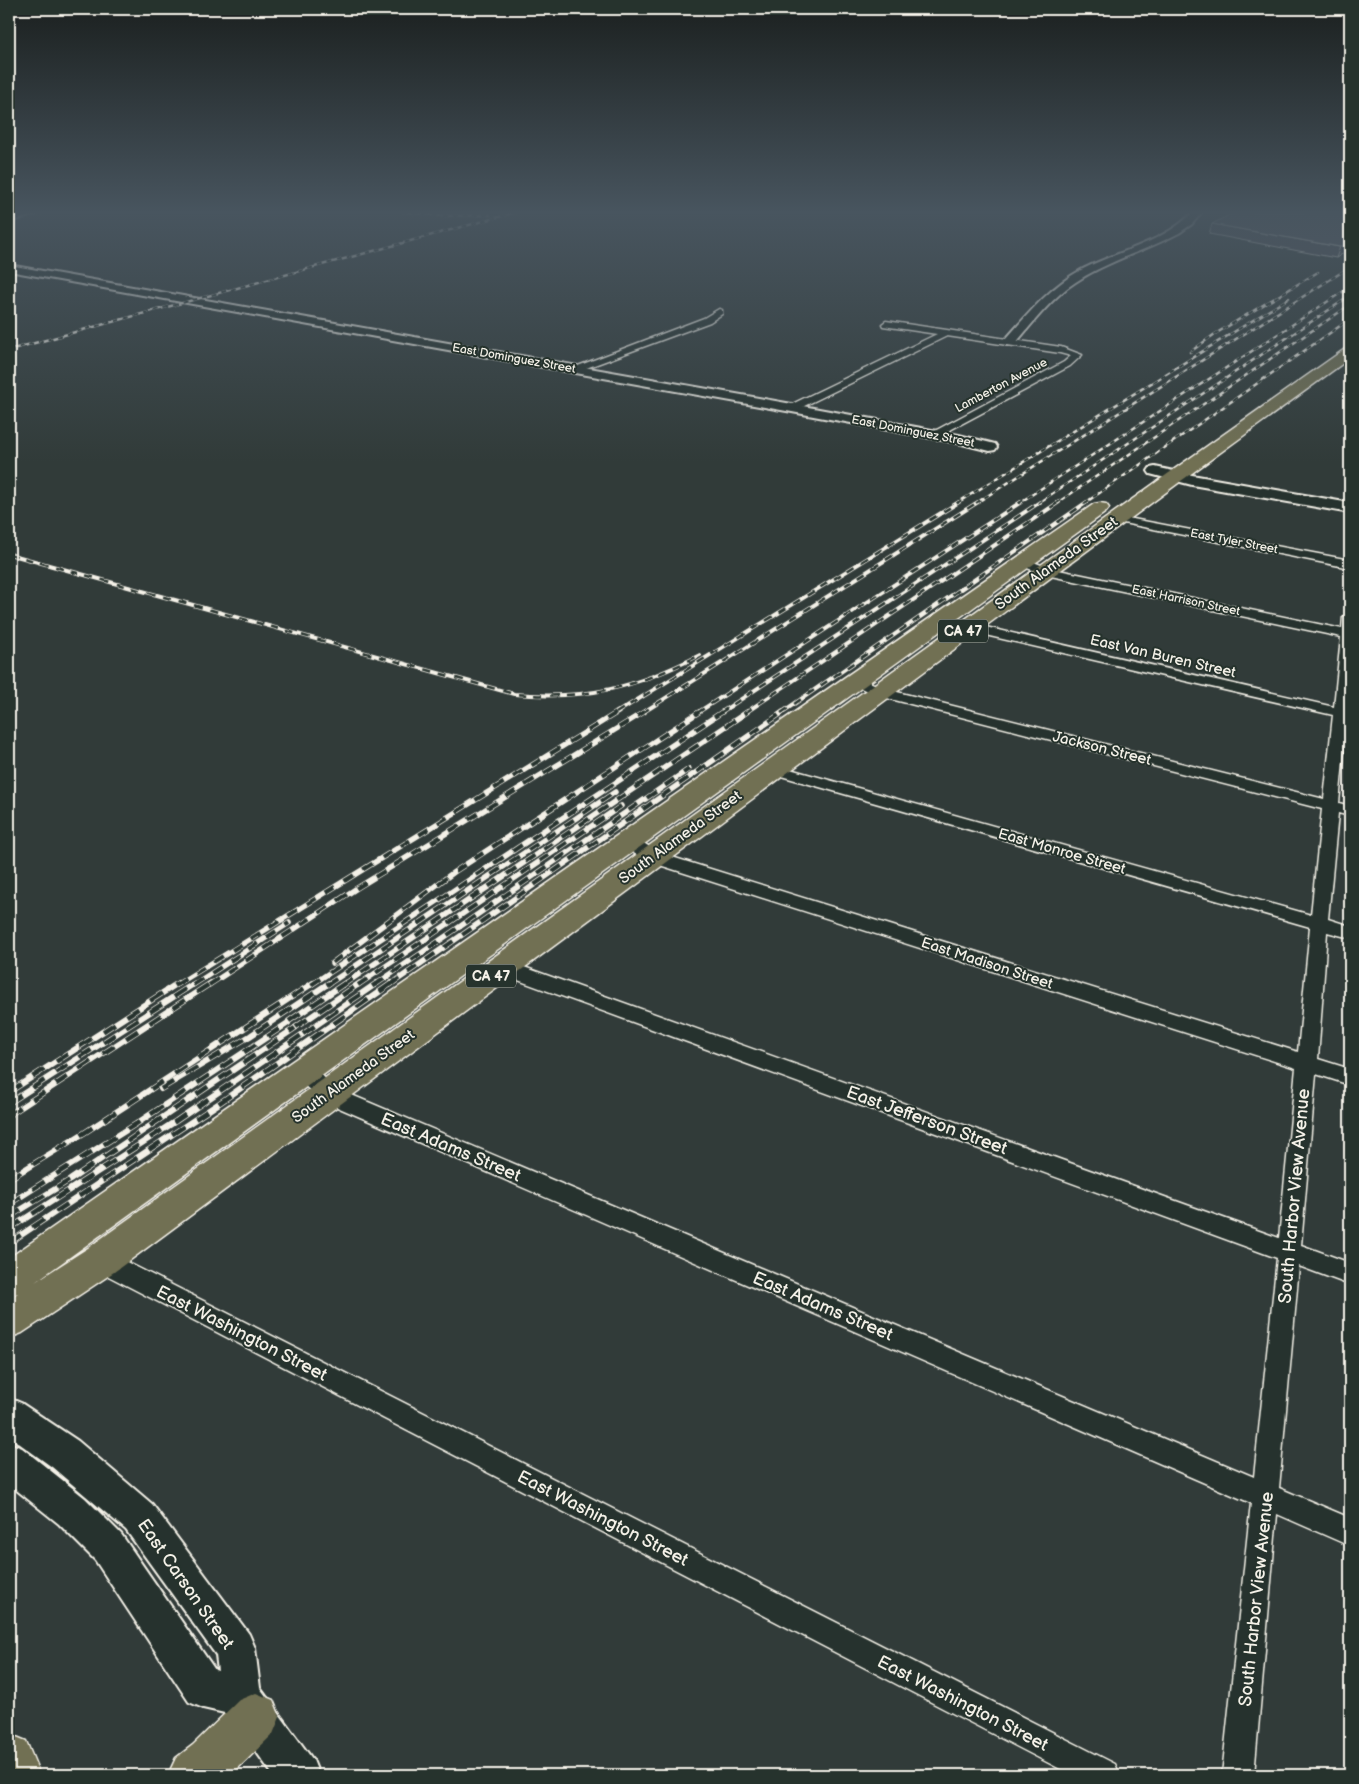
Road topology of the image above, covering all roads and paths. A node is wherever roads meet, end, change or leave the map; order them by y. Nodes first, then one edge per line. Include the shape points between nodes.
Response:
1 (162, 295) edge
2 (1052, 295) edge
3 (720, 312) dead end
4 (886, 324) dead end
5 (946, 333) junction
6 (1010, 342) junction
7 (1334, 346) dead end
8 (1350, 352) edge
9 (1312, 362) junction
10 (1331, 366) junction
11 (575, 369) junction
12 (1255, 402) dead end
13 (792, 408) junction
14 (934, 435) junction
15 (990, 447) dead end
16 (1173, 468) junction
17 (1139, 482) dead end
18 (1115, 498) dead end
19 (1350, 508) edge
20 (1117, 519) junction
21 (1023, 562) junction
22 (1350, 564) edge
23 (1046, 571) junction
24 (968, 628) junction
25 (1350, 629) edge
26 (856, 680) junction
27 (880, 692) junction
28 (1346, 714) edge
29 (773, 769) junction
30 (1341, 808) edge
31 (628, 842) junction
32 (653, 857) junction
33 (1319, 923) junction
34 (1350, 932) edge
35 (503, 967) junction
36 (1307, 1064) junction
37 (302, 1071) junction
38 (1350, 1078) edge
39 (328, 1094) junction
40 (1289, 1252) junction
41 (101, 1260) junction
42 (1350, 1274) edge
43 (9, 1279) edge
44 (9, 1320) edge
45 (9, 1415) edge
46 (21, 1470) edge
47 (1266, 1496) junction
48 (1350, 1532) edge
49 (248, 1706) junction
50 (9, 1758) edge
51 (15, 1775) edge
52 (193, 1775) edge
53 (298, 1775) edge
54 (1104, 1775) edge
55 (1238, 1775) edge

1 - 11 street, East Dominguez Street
2 - 6 street
3 - 11 street via 707,320
4 - 5 street
5 - 6 street
5 - 13 street
6 - 14 street, Lamberton Avenue via 1077,355 1067,364
7 - 9 main road
8 - 10 main road, South Alameda Street / CA 47
9 - 10 main road
9 - 12 main road
10 - 16 main road, South Alameda Street / CA 47
11 - 13 street, East Dominguez Street
13 - 14 street, East Dominguez Street
14 - 15 street, East Dominguez Street
16 - 17 main road, South Alameda Street / CA 47 via 1155,470
16 - 19 street
16 - 20 main road, South Alameda Street / CA 47
18 - 21 main road, South Alameda Street / CA 47
20 - 22 street, East Tyler Street
20 - 23 main road, South Alameda Street / CA 47
21 - 23 street, East Harrison Street
21 - 26 main road, South Alameda Street / CA 47
23 - 24 main road, South Alameda Street / CA 47
23 - 25 street, East Harrison Street
24 - 27 main road, South Alameda Street / CA 47
24 - 28 street, East Van Buren Street
25 - 28 street, South Harbor View Avenue
26 - 27 street, Jackson Street
26 - 31 main road, South Alameda Street / CA 47
27 - 29 main road, South Alameda Street / CA 47
27 - 30 street, Jackson Street
28 - 30 street, South Harbor View Avenue
29 - 32 main road, South Alameda Street / CA 47
29 - 33 street, East Monroe Street
30 - 33 street, South Harbor View Avenue
31 - 32 street, East Madison Street
31 - 37 main road, South Alameda Street / CA 47
32 - 35 main road, South Alameda Street / CA 47
32 - 36 street, East Madison Street
33 - 34 street, East Monroe Street
33 - 36 street, South Harbor View Avenue
35 - 39 main road, South Alameda Street / CA 47
35 - 40 street, East Jefferson Street
36 - 38 street, East Madison Street
36 - 40 street, South Harbor View Avenue
37 - 39 street, East Adams Street
37 - 43 main road, South Alameda Street / CA 47
39 - 41 main road, South Alameda Street / CA 47
39 - 47 street, East Adams Street
40 - 42 street, East Jefferson Street
40 - 47 street, South Harbor View Avenue
41 - 44 main road, South Alameda Street / CA 47
41 - 54 street, East Washington Street
45 - 49 street, East Carson Street via 65,1454 139,1516 235,1648
46 - 49 street via 72,1511 108,1547 203,1688
47 - 48 street, East Adams Street
47 - 55 street, South Harbor View Avenue
49 - 52 main road
49 - 53 street, East Carson Street
50 - 51 main road

